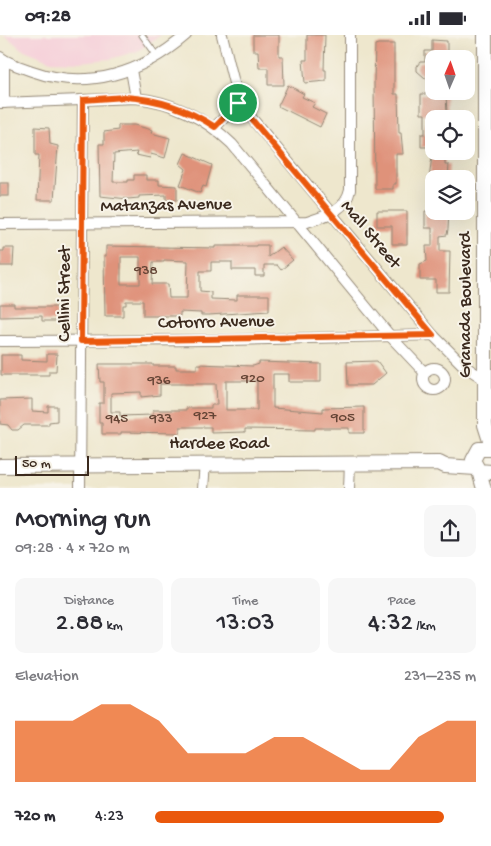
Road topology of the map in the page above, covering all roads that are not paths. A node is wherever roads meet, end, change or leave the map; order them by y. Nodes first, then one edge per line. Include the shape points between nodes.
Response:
1 (142, 35) edge
2 (186, 35) edge
3 (222, 35) edge
4 (350, 35) edge
5 (485, 35) edge
6 (158, 57) junction
7 (2, 58) edge
8 (131, 70) junction
9 (136, 98) junction
10 (83, 100) junction
11 (2, 103) edge
12 (238, 103) junction
13 (215, 127) junction
14 (330, 213) junction
15 (295, 221) junction
16 (81, 223) junction
17 (0, 224) edge
18 (433, 335) junction
19 (391, 337) junction
20 (0, 341) edge
21 (81, 341) junction
22 (424, 373) dead end
23 (484, 379) junction
24 (485, 425) junction
25 (491, 444) edge
26 (350, 462) junction
27 (205, 463) junction
28 (483, 463) edge
29 (81, 465) junction
30 (0, 466) edge
31 (80, 488) edge
32 (203, 488) edge
33 (349, 488) edge
34 (484, 488) edge

1 - 6 lane
2 - 6 street
3 - 12 street
4 - 14 street via 350,190 345,203
5 - 23 street, Granada Boulevard
6 - 8 street
7 - 8 street via 39,74 71,80
7 - 11 street
8 - 9 street
9 - 10 street
9 - 13 street via 182,109
10 - 11 street
10 - 16 street, Cellini Street
12 - 13 street
12 - 14 street, Mall Street
13 - 15 street
14 - 15 street, Matanzas Avenue via 307,222
14 - 18 street, Mall Street
15 - 16 street, Matanzas Avenue
15 - 19 street
16 - 17 street, Matanzas Avenue
16 - 21 street, Cellini Street
18 - 19 street, Cotorro Avenue
18 - 23 street, Mall Street via 464,366
19 - 21 street, Cotorro Avenue
19 - 22 street
20 - 21 street, Cotorro Avenue
21 - 29 street, Cellini Street
23 - 24 street, Granada Boulevard
24 - 25 street, Granada Boulevard
24 - 28 street, Granada Boulevard
26 - 27 street, Hardee Road
26 - 28 street, Hardee Road
26 - 33 street
27 - 29 street, Hardee Road
27 - 32 street
28 - 34 street
29 - 30 street, Hardee Road
29 - 31 street, Cellini Street

